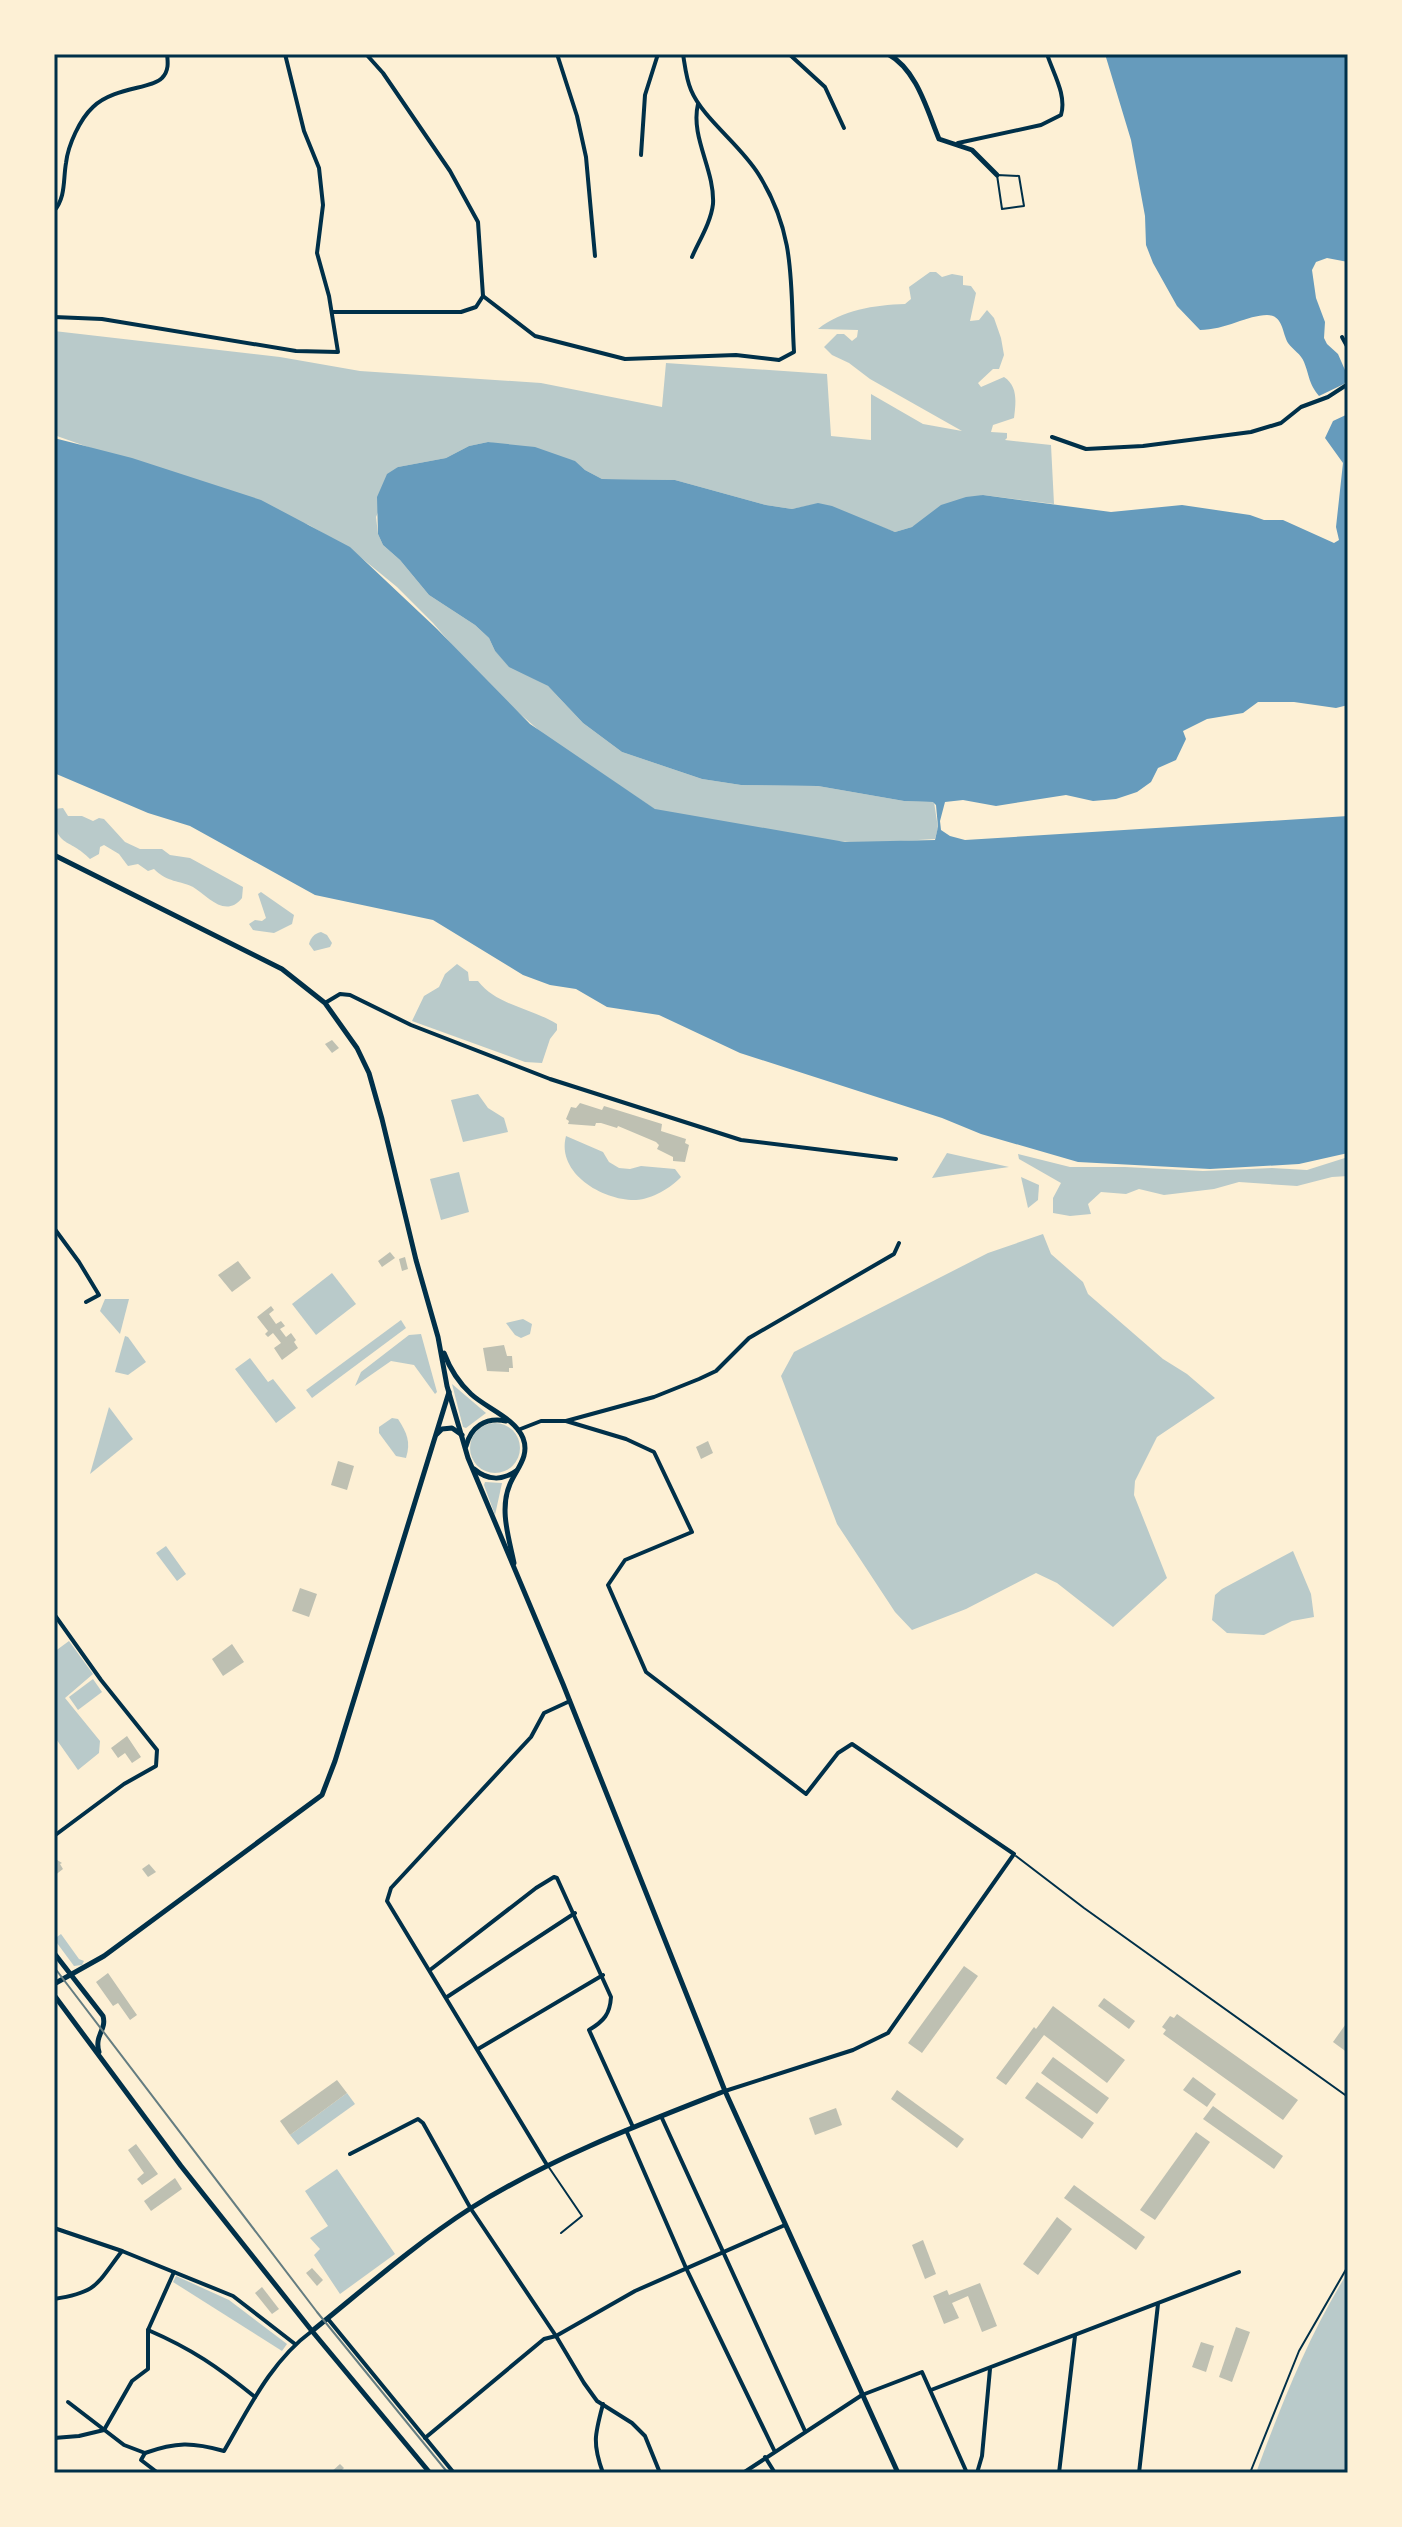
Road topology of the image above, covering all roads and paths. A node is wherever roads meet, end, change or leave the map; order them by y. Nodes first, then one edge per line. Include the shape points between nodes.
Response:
1 (285, 54) edge
2 (366, 54) edge
3 (557, 54) edge
4 (658, 54) edge
5 (683, 54) edge
6 (789, 54) edge
7 (888, 54) edge
8 (1047, 54) edge
9 (168, 56) edge
10 (698, 104) junction
11 (844, 128) dead end
12 (958, 143) junction
13 (641, 155) dead end
14 (997, 175) junction
15 (54, 211) edge
16 (595, 256) dead end
17 (692, 257) dead end
18 (483, 296) junction
19 (332, 312) junction
20 (54, 317) edge
21 (1342, 337) dead end
22 (1348, 348) edge
23 (1348, 384) edge
24 (1052, 437) dead end
25 (54, 855) edge
26 (325, 1003) junction
27 (896, 1159) dead end
28 (54, 1228) edge
29 (899, 1243) dead end
30 (86, 1302) dead end
31 (438, 1337) junction
32 (457, 1379) junction
33 (448, 1389) junction
34 (566, 1421) junction
35 (509, 1422) junction
36 (518, 1430) junction
37 (436, 1435) junction
38 (462, 1436) junction
39 (466, 1447) junction
40 (521, 1464) junction
41 (472, 1466) junction
42 (517, 1575) junction
43 (54, 1614) edge
44 (570, 1701) junction
45 (54, 1836) edge
46 (1014, 1854) junction
47 (575, 1913) junction
48 (54, 1953) edge
49 (430, 1970) junction
50 (71, 1975) junction
51 (603, 1975) junction
52 (54, 1984) edge
53 (54, 1995) edge
54 (447, 1997) junction
55 (73, 2021) junction
56 (99, 2033) junction
57 (478, 2049) junction
58 (104, 2063) junction
59 (725, 2091) junction
60 (1348, 2097) edge
61 (661, 2116) junction
62 (629, 2129) junction
63 (350, 2154) dead end
64 (547, 2165) junction
65 (471, 2209) junction
66 (785, 2225) junction
67 (54, 2228) edge
68 (561, 2233) dead end
69 (122, 2251) junction
70 (723, 2252) junction
71 (1348, 2266) edge
72 (686, 2268) junction
73 (174, 2272) junction
74 (1239, 2272) dead end
75 (54, 2299) edge
76 (1158, 2303) junction
77 (328, 2319) junction
78 (148, 2330) junction
79 (312, 2331) junction
80 (556, 2336) junction
81 (1075, 2336) junction
82 (295, 2344) junction
83 (990, 2367) junction
84 (931, 2390) junction
85 (862, 2395) junction
86 (255, 2397) junction
87 (68, 2402) dead end
88 (603, 2404) junction
89 (104, 2430) junction
90 (805, 2431) junction
91 (54, 2438) edge
92 (425, 2438) junction
93 (774, 2450) junction
94 (145, 2453) junction
95 (765, 2457) junction
96 (158, 2473) edge
97 (430, 2473) edge
98 (454, 2473) edge
99 (603, 2473) edge
100 (660, 2473) edge
101 (743, 2473) edge
102 (775, 2473) edge
103 (898, 2473) edge
104 (967, 2473) edge
105 (977, 2473) edge
106 (1059, 2473) edge
107 (1139, 2473) edge
108 (1250, 2473) edge

1 - 19 street via 319,168 323,205 317,253
2 - 18 street via 450,171 478,222
3 - 16 street via 586,157
4 - 13 street via 645,95
5 - 10 street via 686,79
6 - 11 street via 825,87
7 - 12 main road via 903,63 939,139
8 - 12 street via 1057,79 1061,115 1041,125
9 - 15 street via 163,77 110,94 83,119 66,159 63,199
10 - 17 street via 695,115 713,208
10 - 18 street via 747,156 775,207 790,256 794,352 779,360 736,355 625,359 535,336
12 - 14 main road
14 - 14 lane via 1002,209 1024,206 1019,176
18 - 19 street via 476,307 461,312
19 - 20 street via 338,352 296,351 102,319
21 - 22 street
23 - 24 street via 1281,423 1251,432 1086,449
25 - 26 main road via 272,963
26 - 27 street via 340,994 350,995 411,1025 550,1079 741,1140
26 - 31 main road via 369,1073
28 - 30 street via 99,1295
29 - 34 street via 894,1254 749,1338 716,1371 654,1397
31 - 32 main road
31 - 33 main road
32 - 33 main road via 450,1380
32 - 35 main road
33 - 37 main road
33 - 38 main road
34 - 36 street via 541,1421
34 - 46 street via 654,1452 692,1532 625,1560 608,1585 646,1672 806,1794 838,1753 852,1744
35 - 36 main road
35 - 39 main road via 481,1423
36 - 40 main road via 525,1445
37 - 38 main road via 452,1428
37 - 50 main road via 322,1795
38 - 39 main road
39 - 41 main road
40 - 41 main road via 496,1479
40 - 42 main road via 505,1508
41 - 42 main road
42 - 44 main road
43 - 45 street via 157,1750 156,1766
44 - 49 street via 544,1713 531,1737 391,1888 387,1901
44 - 59 main road
46 - 59 street via 888,2033 853,2050
46 - 60 lane
47 - 49 street via 556,1877
47 - 51 street
47 - 54 street
48 - 50 main road
49 - 54 street
50 - 52 main road
50 - 56 main road via 103,2016
51 - 57 street
51 - 62 street via 610,2011 589,2030
53 - 55 main road
54 - 57 street
55 - 56 main road via 85,2031
55 - 58 main road
56 - 58 main road via 96,2042
57 - 64 street
58 - 79 main road
59 - 61 main road
59 - 66 main road
61 - 62 main road
61 - 70 street
62 - 64 main road
62 - 72 street
63 - 65 street via 418,2119
64 - 65 main road
64 - 68 lane via 582,2216
65 - 77 main road
65 - 80 street
66 - 70 street
66 - 85 main road
67 - 69 street
69 - 73 street
69 - 75 street via 85,2294
70 - 72 street
70 - 90 street
71 - 108 lane via 1299,2351
72 - 80 street
72 - 93 street
73 - 78 street
73 - 82 street via 233,2296
74 - 76 street
76 - 81 street
76 - 107 street
77 - 79 main road
77 - 92 street
78 - 86 street via 186,2346
78 - 89 street via 148,2369 132,2381
79 - 82 street
79 - 97 main road
80 - 88 street
80 - 92 street via 544,2339
81 - 83 street
81 - 106 street
82 - 86 street
83 - 84 street
83 - 105 street
84 - 85 street via 922,2372
84 - 104 street
85 - 90 street
85 - 103 main road
86 - 94 street via 224,2451 196,2443
87 - 89 street
88 - 99 street via 594,2438
88 - 100 street via 645,2436
89 - 91 street
89 - 94 street
90 - 93 street
92 - 98 street
93 - 95 street
94 - 96 street via 141,2460
95 - 101 street
95 - 102 street

